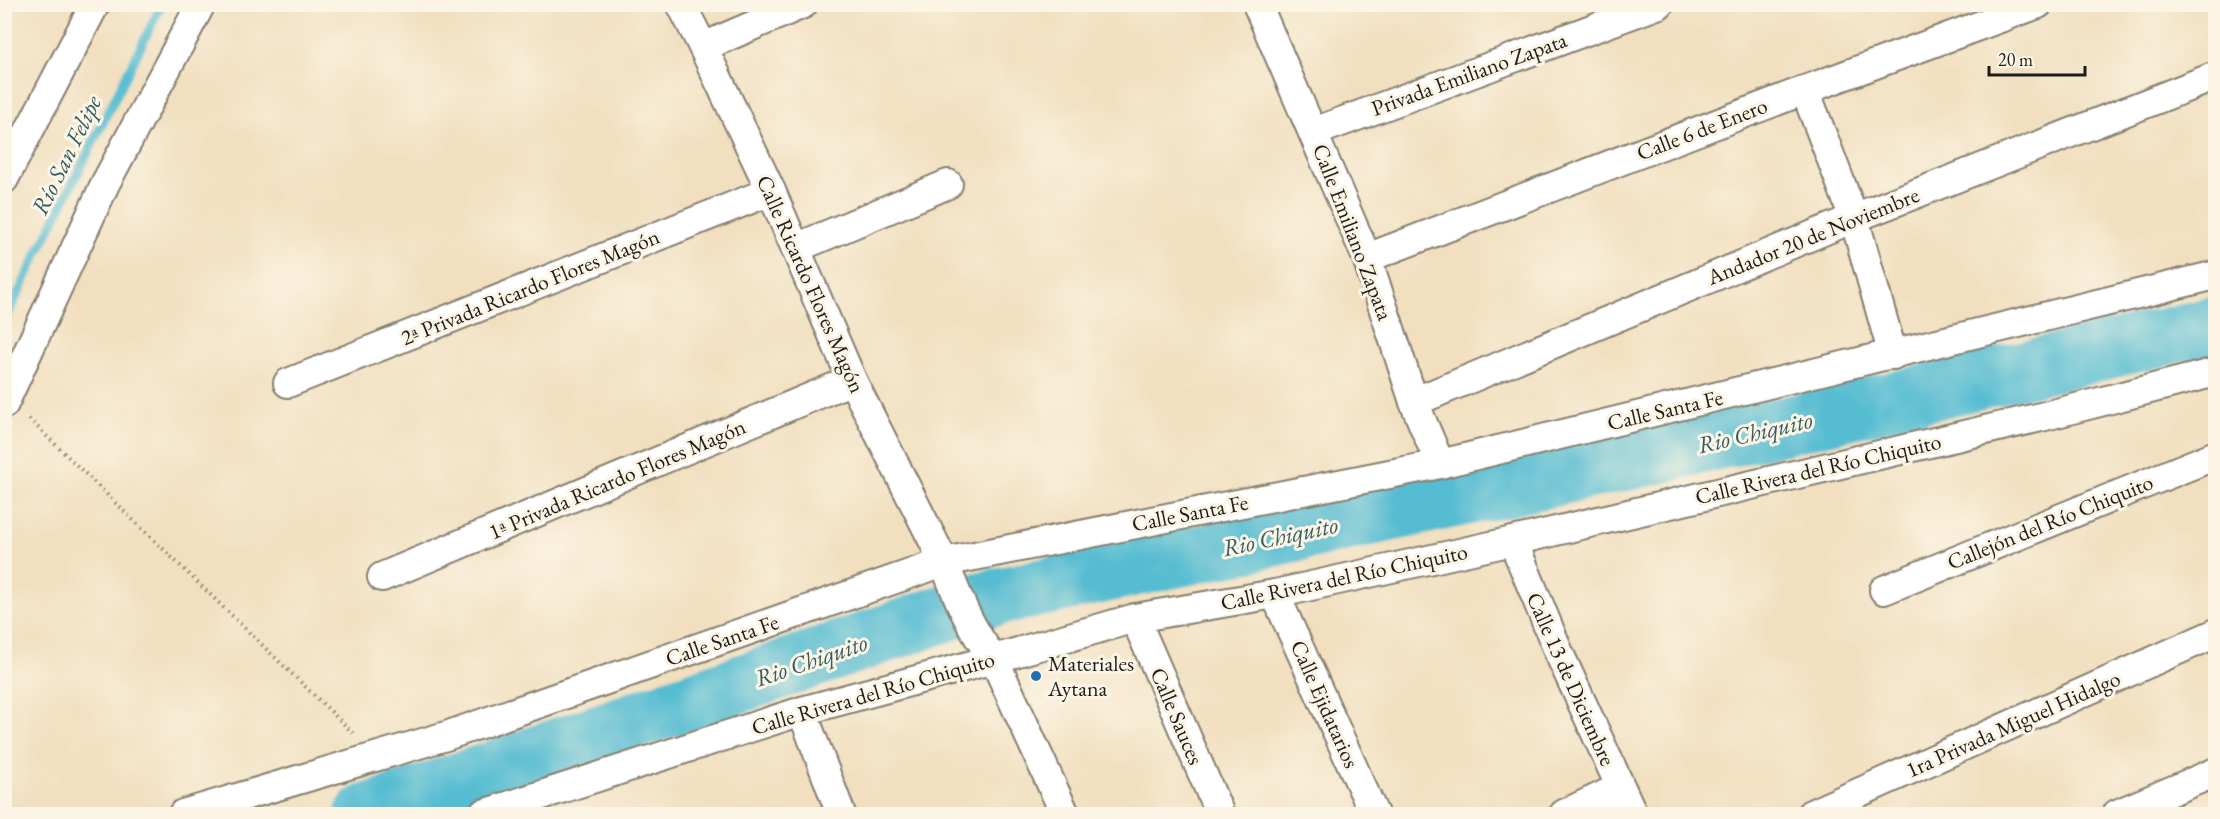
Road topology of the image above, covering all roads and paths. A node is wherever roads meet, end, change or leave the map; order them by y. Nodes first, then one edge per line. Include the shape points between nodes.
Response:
1 (95, 4) edge
2 (201, 4) edge
3 (681, 4) edge
4 (803, 4) edge
5 (1257, 4) edge
6 (1659, 4) edge
7 (2038, 4) edge
8 (1977, 15) edge
9 (703, 47) junction
10 (2216, 76) edge
11 (1806, 90) junction
12 (1314, 132) junction
13 (4, 179) edge
14 (948, 184) dead end
15 (771, 191) junction
16 (1854, 218) junction
17 (796, 248) junction
18 (1367, 258) junction
19 (2216, 275) edge
20 (1893, 355) junction
21 (2213, 379) edge
22 (852, 380) junction
23 (288, 383) dead end
24 (6, 401) edge
25 (1414, 402) junction
26 (2216, 455) edge
27 (1440, 464) junction
28 (1513, 541) junction
29 (944, 562) junction
30 (382, 577) dead end
31 (1884, 590) dead end
32 (1275, 594) junction
33 (1135, 618) junction
34 (2216, 633) edge
35 (988, 652) junction
36 (802, 711) junction
37 (377, 756) junction
38 (2216, 772) edge
39 (1619, 788) junction
40 (545, 805) edge
41 (183, 814) edge
42 (483, 814) edge
43 (841, 814) edge
44 (1065, 814) edge
45 (1220, 814) edge
46 (1374, 814) edge
47 (1564, 814) edge
48 (1633, 814) edge
49 (1810, 814) edge
50 (2116, 814) edge

1 - 13 street
2 - 24 street via 105,184
3 - 9 street, Calle Ricardo Flores Magón
4 - 9 street
5 - 12 street, Calle Emiliano Zapata
6 - 12 street, Privada Emiliano Zapata
7 - 8 street, Calle 6 de Enero
8 - 11 street, Calle 6 de Enero
9 - 15 street, Calle Ricardo Flores Magón
10 - 16 street, Andador 20 de Noviembre
11 - 16 street
11 - 18 street, Calle 6 de Enero
12 - 18 street, Calle Emiliano Zapata
14 - 17 street
15 - 17 street, Calle Ricardo Flores Magón
15 - 23 street, 2ª Privada Ricardo Flores Magón
16 - 20 street
16 - 25 street, Andador 20 de Noviembre
17 - 22 street, Calle Ricardo Flores Magón
18 - 25 street, Calle Emiliano Zapata
19 - 20 street, Calle Santa Fe
20 - 27 street, Calle Santa Fe
21 - 28 street, Calle Rivera del Río Chiquito
22 - 29 street, Calle Ricardo Flores Magón
22 - 30 street, 1ª Privada Ricardo Flores Magón
24 - 37 path
25 - 27 street, Calle Emiliano Zapata
26 - 31 street, Callejón del Río Chiquito
27 - 29 street, Calle Santa Fe
28 - 32 street, Calle Rivera del Río Chiquito
28 - 39 street, Calle 13 de Diciembre via 1558,654
29 - 35 street, Calle Ricardo Flores Magón
29 - 37 street, Calle Santa Fe via 446,736
32 - 33 street, Calle Rivera del Río Chiquito
32 - 46 street, Calle Ejidatarios
33 - 35 street, Calle Rivera del Río Chiquito
33 - 45 street, Calle Sauces
34 - 49 street, 1ra Privada Miguel Hidalgo
35 - 36 street, Calle Rivera del Río Chiquito
35 - 44 street
36 - 40 street, Calle Rivera del Río Chiquito
36 - 43 street
37 - 41 street, Calle Santa Fe
38 - 50 street
39 - 47 street
39 - 48 street, Calle 13 de Diciembre
40 - 42 street, Calle Rivera del Río Chiquito

